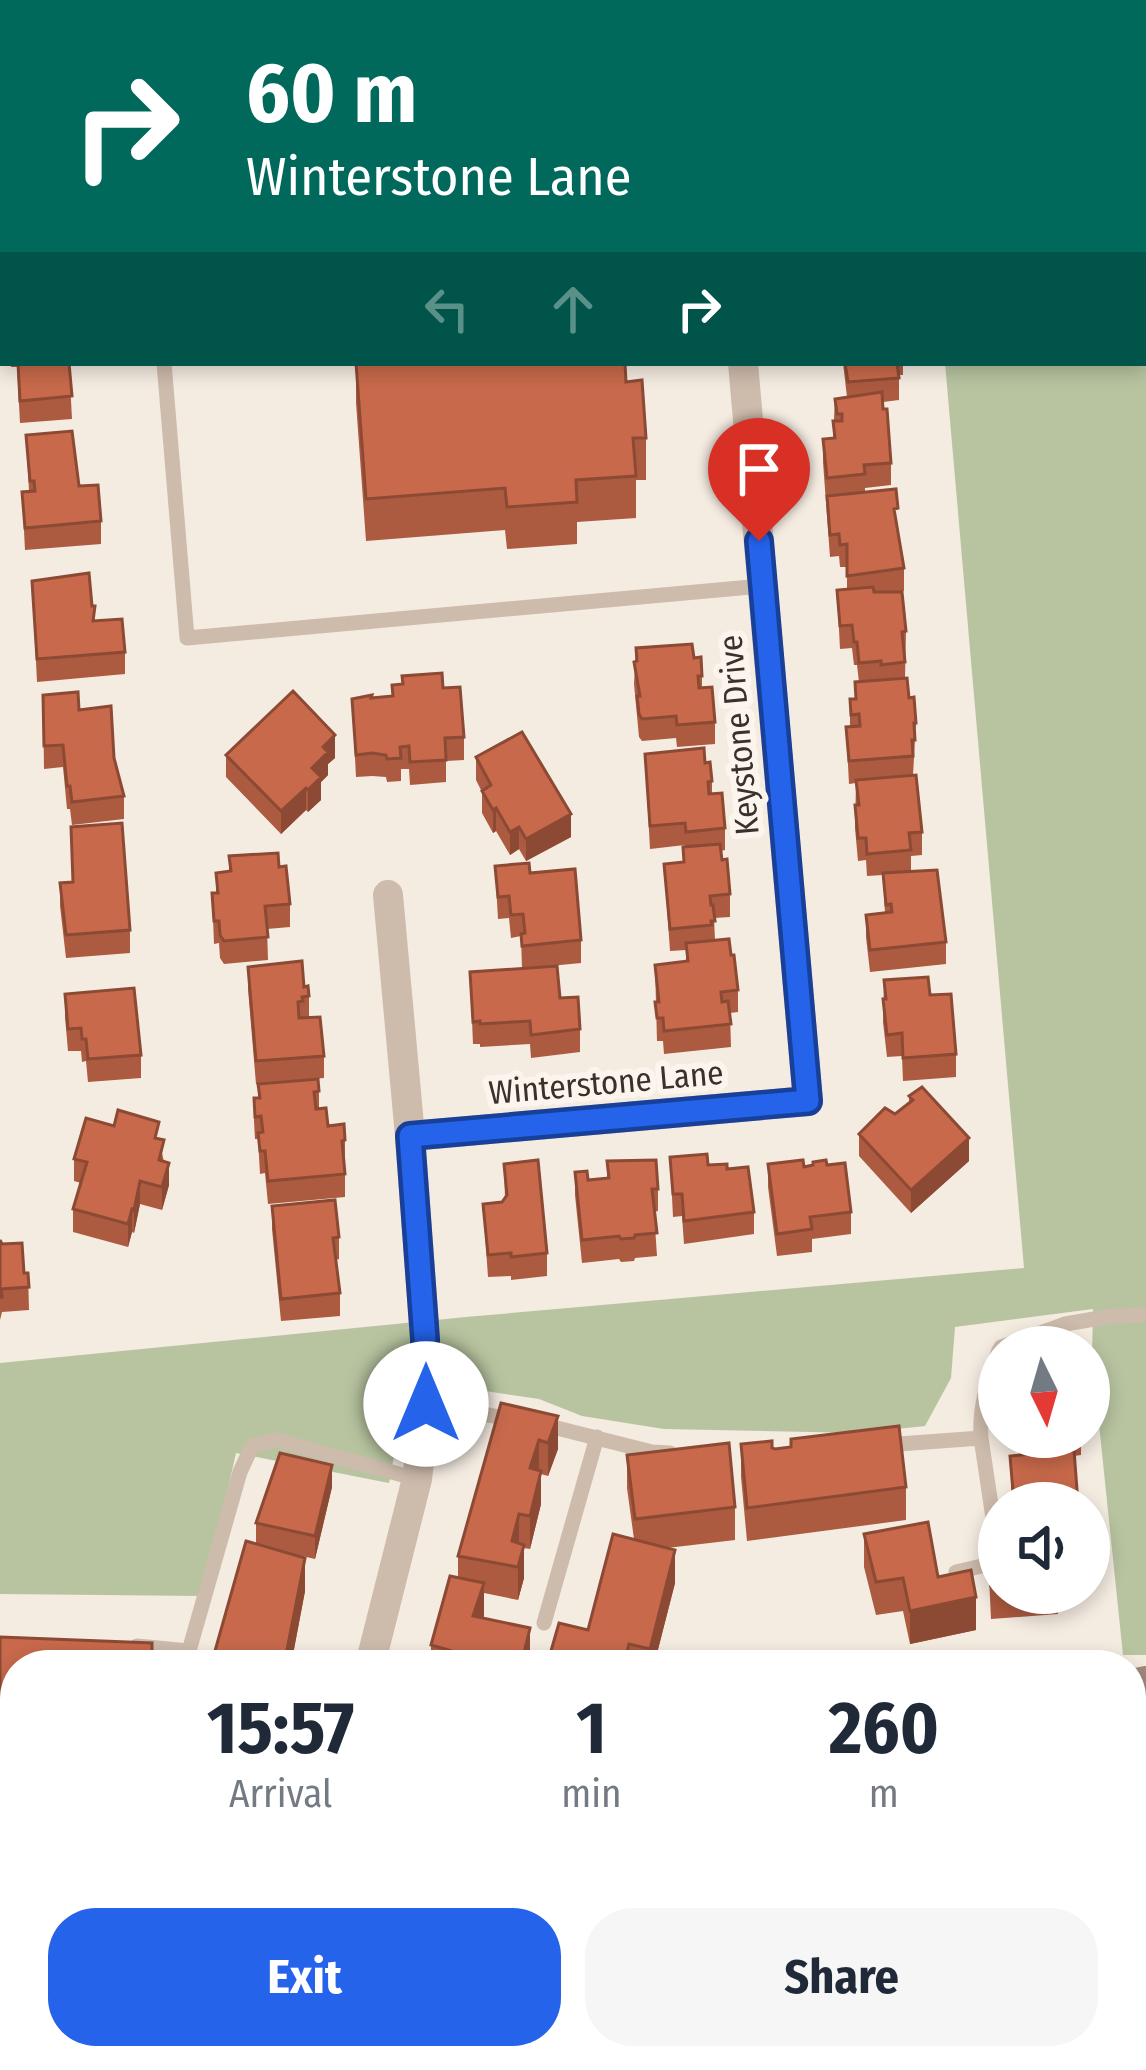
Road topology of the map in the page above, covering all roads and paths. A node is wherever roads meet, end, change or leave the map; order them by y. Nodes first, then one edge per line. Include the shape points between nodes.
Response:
1 (164, 366) edge
2 (743, 366) edge
3 (763, 586) junction
4 (388, 896) dead end
5 (808, 1101) joint
6 (410, 1136) junction
7 (1146, 1315) edge
8 (1059, 1326) edge
9 (426, 1404) junction
10 (597, 1437) junction
11 (978, 1438) edge
12 (866, 1446) edge
13 (691, 1455) edge
14 (417, 1479) junction
15 (978, 1566) edge
16 (956, 1572) edge
17 (544, 1623) dead end
18 (127, 1646) edge
19 (147, 1650) edge
20 (188, 1650) edge
21 (374, 1650) edge

1 - 3 lane via 187,638
2 - 3 street, Keystone Drive
3 - 5 street, Keystone Drive
4 - 6 street
5 - 6 street, Winterstone Lane
6 - 9 street
7 - 8 lane
9 - 10 lane
9 - 14 street
10 - 13 lane
10 - 17 lane
11 - 12 lane
14 - 20 lane via 276,1440 252,1446
14 - 21 street
15 - 16 lane
18 - 19 lane

